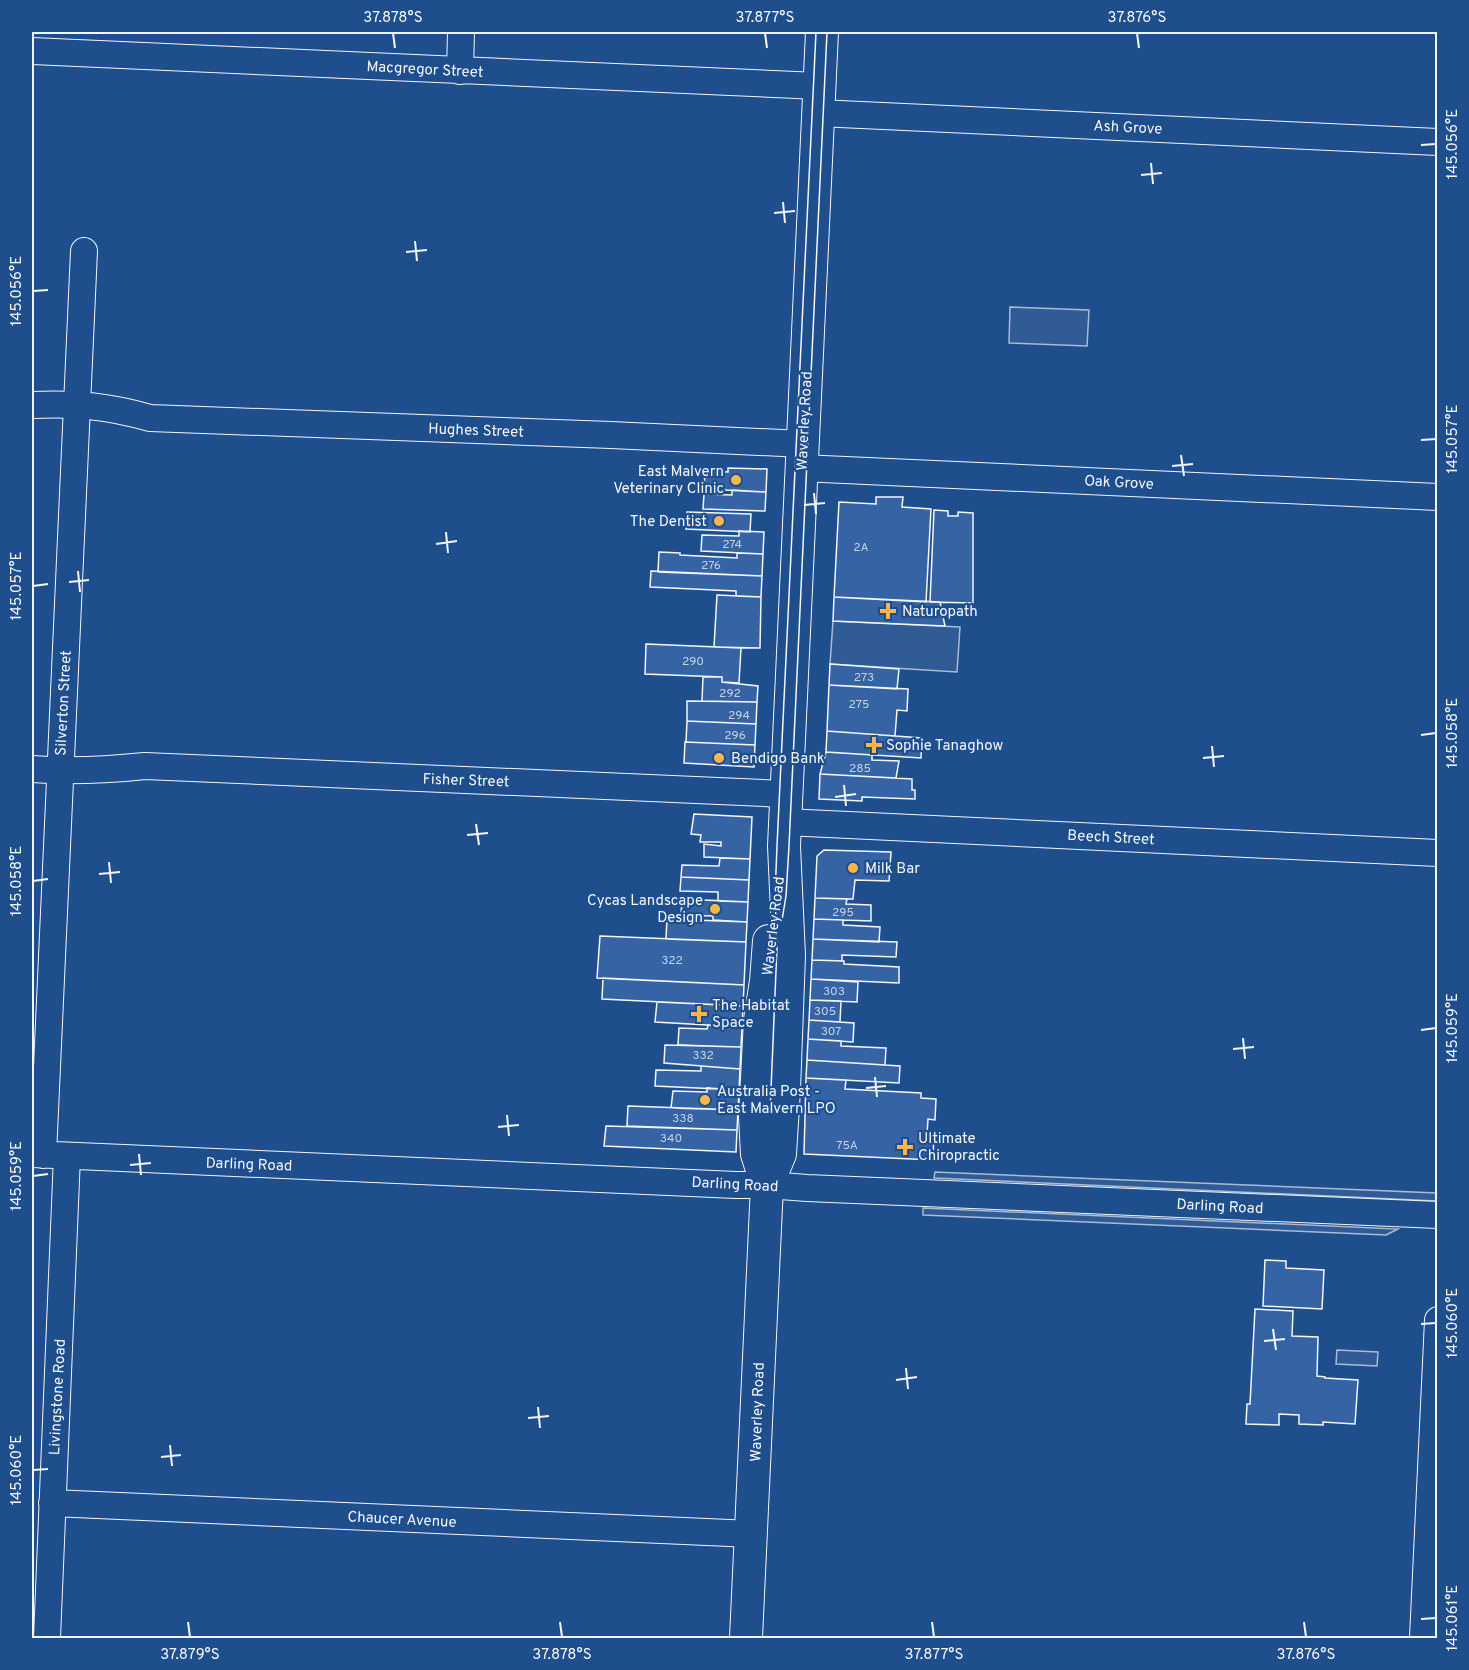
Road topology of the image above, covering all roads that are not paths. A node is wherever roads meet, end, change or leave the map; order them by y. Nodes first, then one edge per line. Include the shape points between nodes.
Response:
1 (461, 32) edge
2 (822, 32) edge
3 (32, 51) edge
4 (460, 71) junction
5 (819, 99) junction
6 (1437, 142) edge
7 (84, 251) dead end
8 (32, 405) edge
9 (77, 413) junction
10 (32, 417) edge
11 (802, 456) junction
12 (1437, 497) edge
13 (32, 754) edge
14 (60, 762) junction
15 (32, 769) edge
16 (785, 820) junction
17 (1437, 852) edge
18 (47, 1155) edge
19 (767, 1185) junction
20 (1437, 1215) edge
21 (1437, 1320) edge
22 (52, 1503) junction
23 (752, 1534) junction
24 (47, 1638) edge
25 (747, 1638) edge
26 (751, 1638) edge
27 (1423, 1638) edge

1 - 4 street
2 - 5 main road, Waverley Road
3 - 4 street, Macgregor Street
4 - 5 street, Macgregor Street
5 - 6 street, Ash Grove
5 - 11 main road, Waverley Road
7 - 9 street, Silverton Street
8 - 9 street, Hughes Street
9 - 10 street, Hughes Street
9 - 11 street, Hughes Street via 128,423 150,417 611,435
9 - 14 street, Silverton Street
11 - 12 street, Oak Grove
11 - 16 main road, Waverley Road
13 - 14 street, Fisher Street
14 - 15 street, Fisher Street
14 - 16 street, Fisher Street via 97,771 145,766
14 - 18 street, Silverton Street
16 - 17 street, Beech Street
16 - 19 main road, Waverley Road via 789,956 784,1090 780,1154
18 - 19 street, Darling Road
18 - 22 street, Livingstone Road
19 - 20 street, Darling Road
19 - 23 main road, Waverley Road
21 - 27 street
22 - 23 street, Chaucer Avenue
22 - 24 street, Livingstone Road
23 - 25 main road, Waverley Road
25 - 26 street

